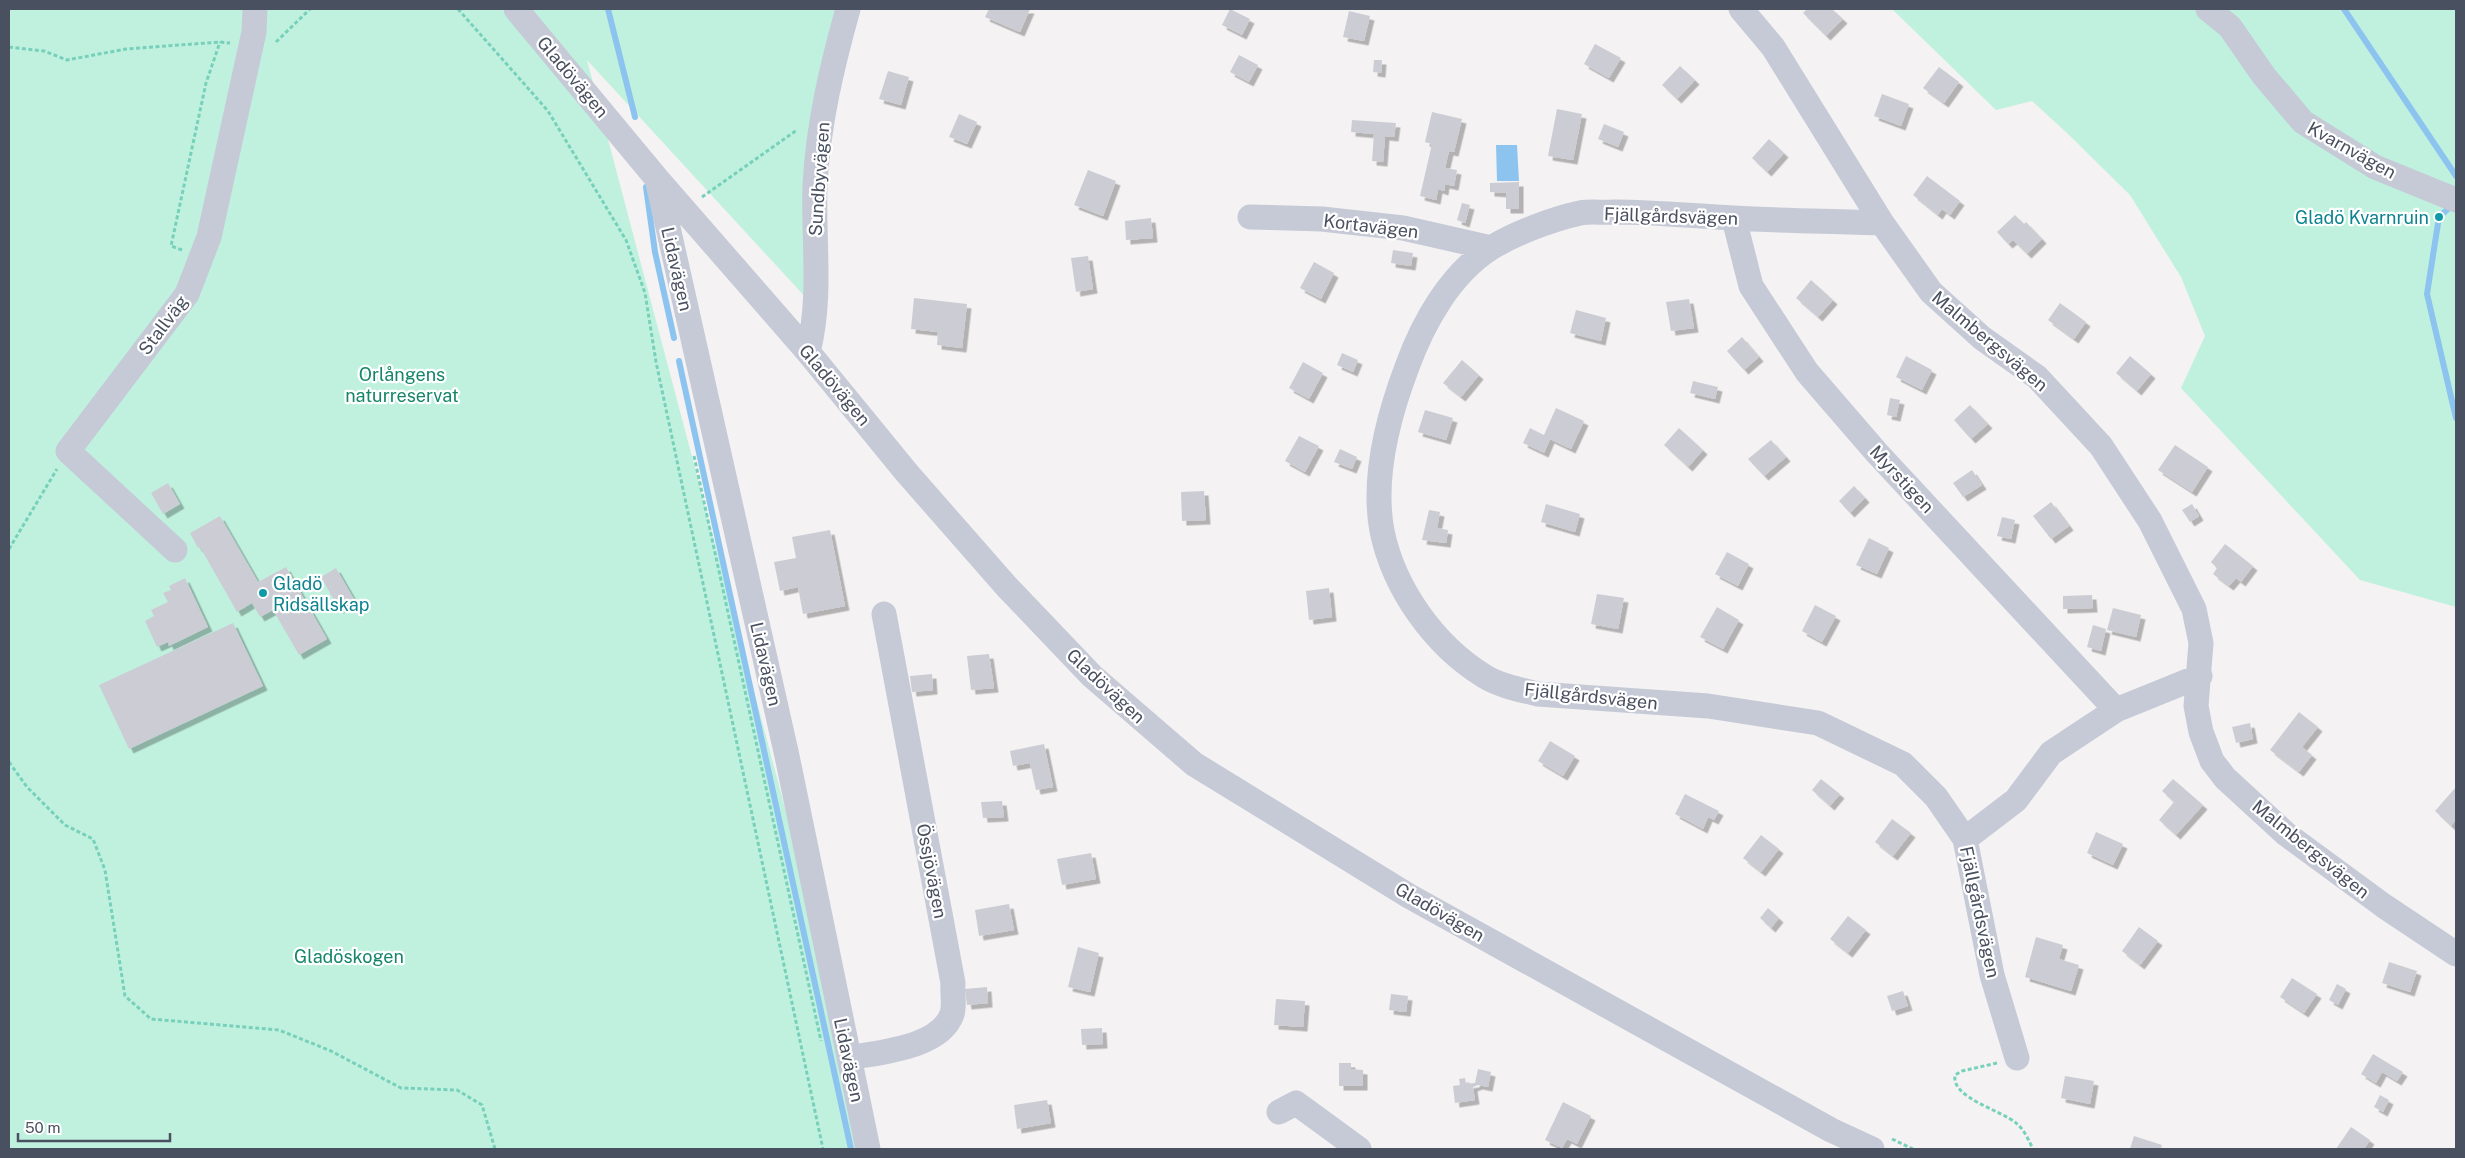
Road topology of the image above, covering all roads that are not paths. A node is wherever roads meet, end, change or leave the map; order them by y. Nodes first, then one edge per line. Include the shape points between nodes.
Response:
1 (255, 9) edge
2 (516, 9) edge
3 (848, 9) edge
4 (1741, 9) edge
5 (2208, 9) edge
6 (658, 180) junction
7 (2456, 200) edge
8 (1250, 216) dead end
9 (1734, 218) junction
10 (1882, 223) junction
11 (1491, 248) junction
12 (808, 352) junction
13 (175, 550) dead end
14 (884, 614) dead end
15 (2200, 676) junction
16 (2116, 710) junction
17 (1965, 839) junction
18 (2456, 954) edge
19 (849, 1058) junction
20 (2017, 1058) road end
21 (1279, 1112) dead end
22 (1880, 1143) edge
23 (868, 1149) edge
24 (1359, 1149) edge

1 - 13 street, Stallväg via 254,32 209,236 187,294 68,451
2 - 6 street, Gladövägen
3 - 12 street, Sundbyvägen via 824,111 815,183 816,311
4 - 10 street, Malmbergsvägen via 1773,47
5 - 7 street, Kvarnvägen via 2230,27 2264,76 2303,122 2375,167
6 - 12 street, Gladövägen
6 - 19 street, Lidavägen via 786,756
8 - 11 street, Kortavägen via 1322,219 1405,228
9 - 10 street, Fjällgårdsvägen
9 - 11 street, Fjällgårdsvägen via 1660,212 1582,213 1524,231
9 - 16 street, Myrstigen via 1751,286 1806,372
10 - 15 street, Malmbergsvägen via 1931,292 1982,338 2037,377 2101,446 2150,521 2194,610 2202,643
11 - 17 street, Fjällgårdsvägen via 1461,273 1416,341 1390,410 1380,485 1382,530 1397,578 1439,640 1485,677 1511,688 1538,694 1708,706 1818,723 1903,764 1936,797
12 - 22 street, Gladövägen via 1007,587 1092,676 1194,764 1409,896 1831,1130
14 - 19 street, Össjövägen via 953,983 952,1014 938,1032 918,1044
15 - 16 street
15 - 18 street, Malmbergsvägen via 2196,706 2201,732 2212,761 2225,778 2286,834
16 - 17 street via 2051,753 2016,800
17 - 20 street, Fjällgårdsvägen via 1992,975
19 - 23 street, Lidavägen
21 - 24 street via 1296,1103

